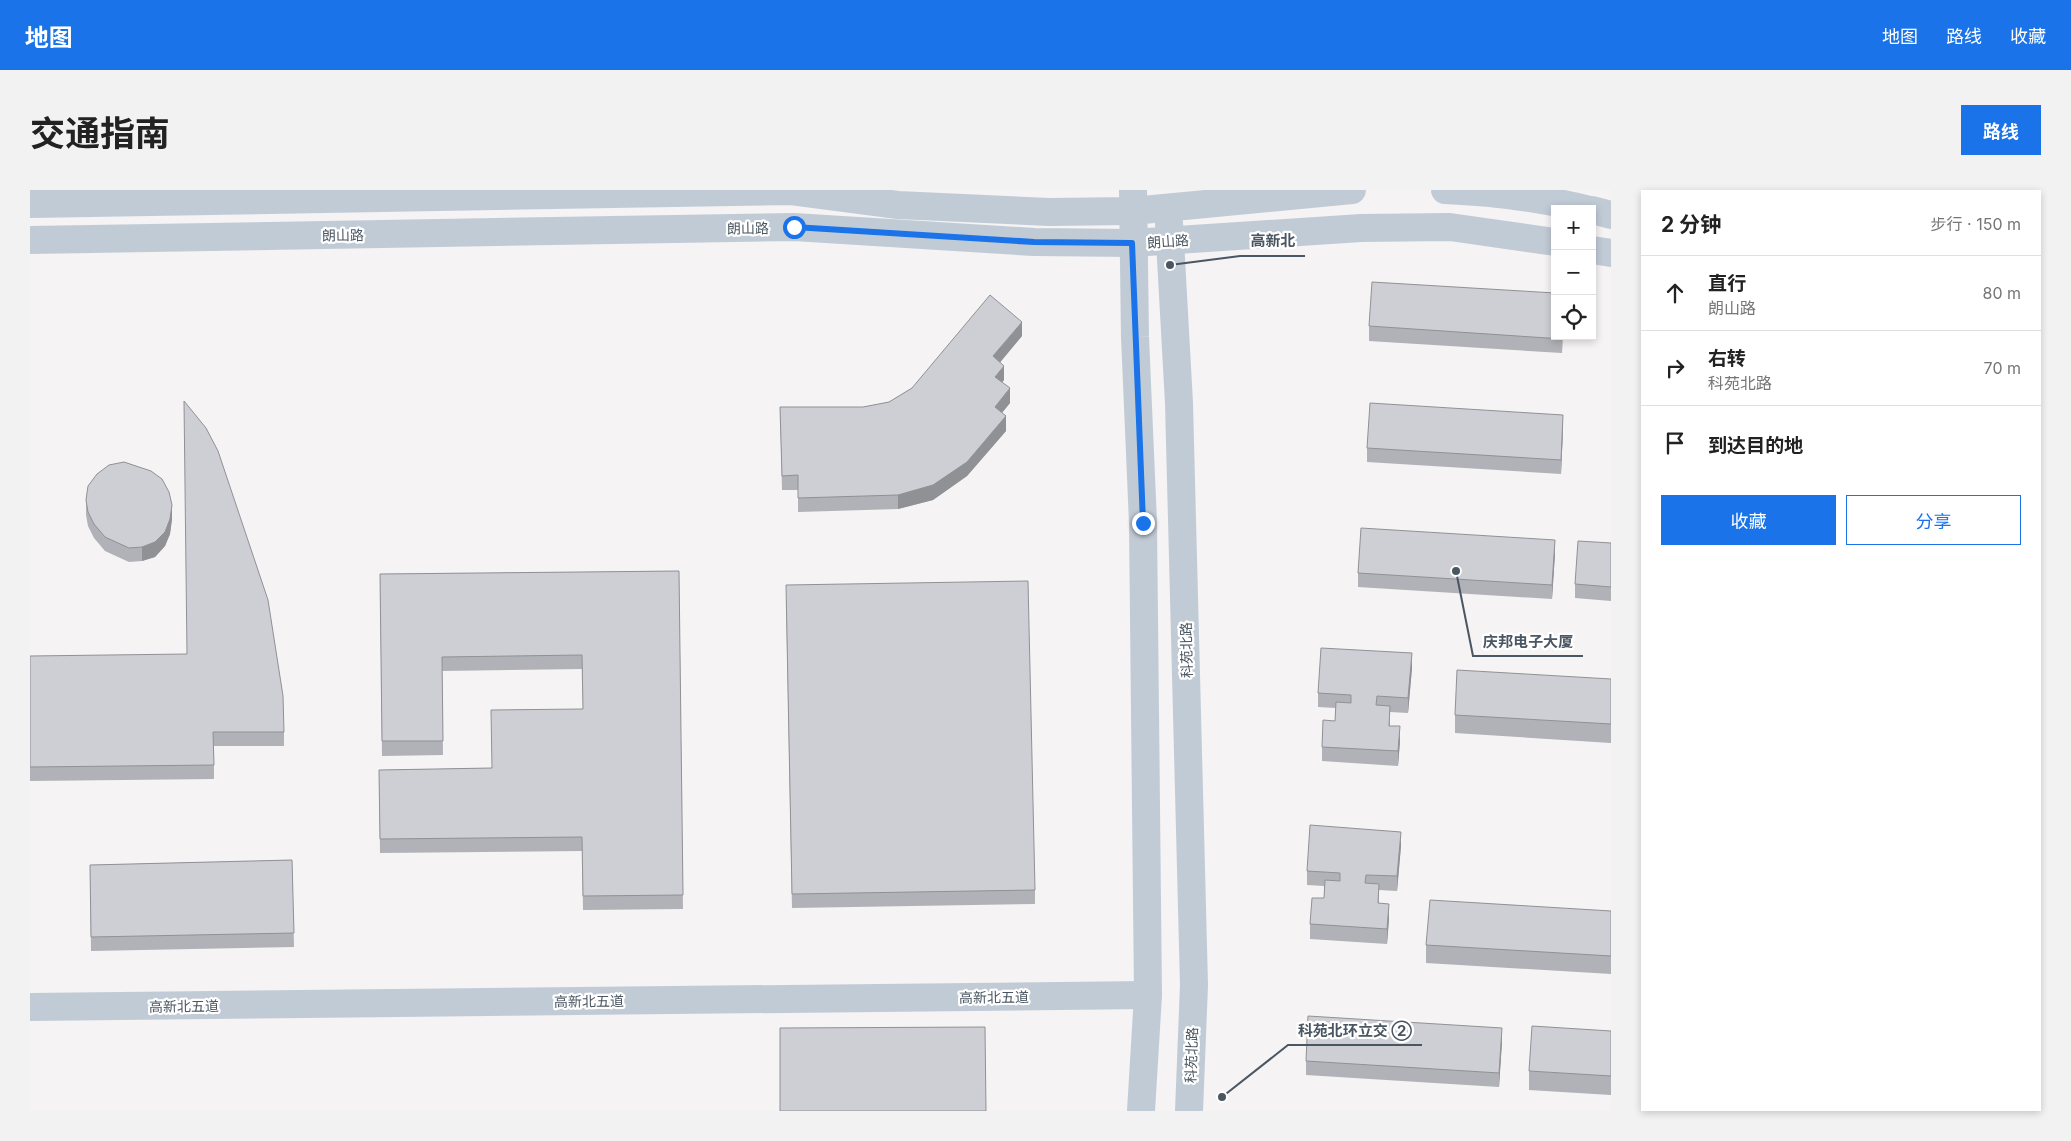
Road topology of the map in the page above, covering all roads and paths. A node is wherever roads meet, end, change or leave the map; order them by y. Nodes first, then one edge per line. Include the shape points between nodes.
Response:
1 (1352, 190) edge
2 (1445, 190) edge
3 (1168, 198) edge
4 (1132, 200) edge
5 (30, 204) edge
6 (1569, 205) edge
7 (1596, 211) edge
8 (1611, 215) edge
9 (30, 240) edge
10 (1170, 240) junction
11 (1551, 241) edge
12 (1132, 243) junction
13 (1596, 251) edge
14 (1611, 254) edge
15 (1148, 995) junction
16 (30, 1007) edge
17 (1142, 1111) edge
18 (1189, 1111) edge

1 - 3 main road
2 - 6 main road via 1483,192
3 - 4 main road
3 - 10 main road, 科苑北路
4 - 5 main road via 1049,212 898,205 791,192
4 - 12 main road
7 - 8 main road
9 - 12 main road, 朗山路 via 794,227 1034,242
10 - 11 main road, 朗山路 via 1361,228 1450,227
10 - 12 main road, 朗山路
10 - 18 main road, 科苑北路 via 1179,403 1194,985
12 - 15 main road via 1143,523
13 - 14 main road
15 - 16 main road, 高新北五道
15 - 17 main road

